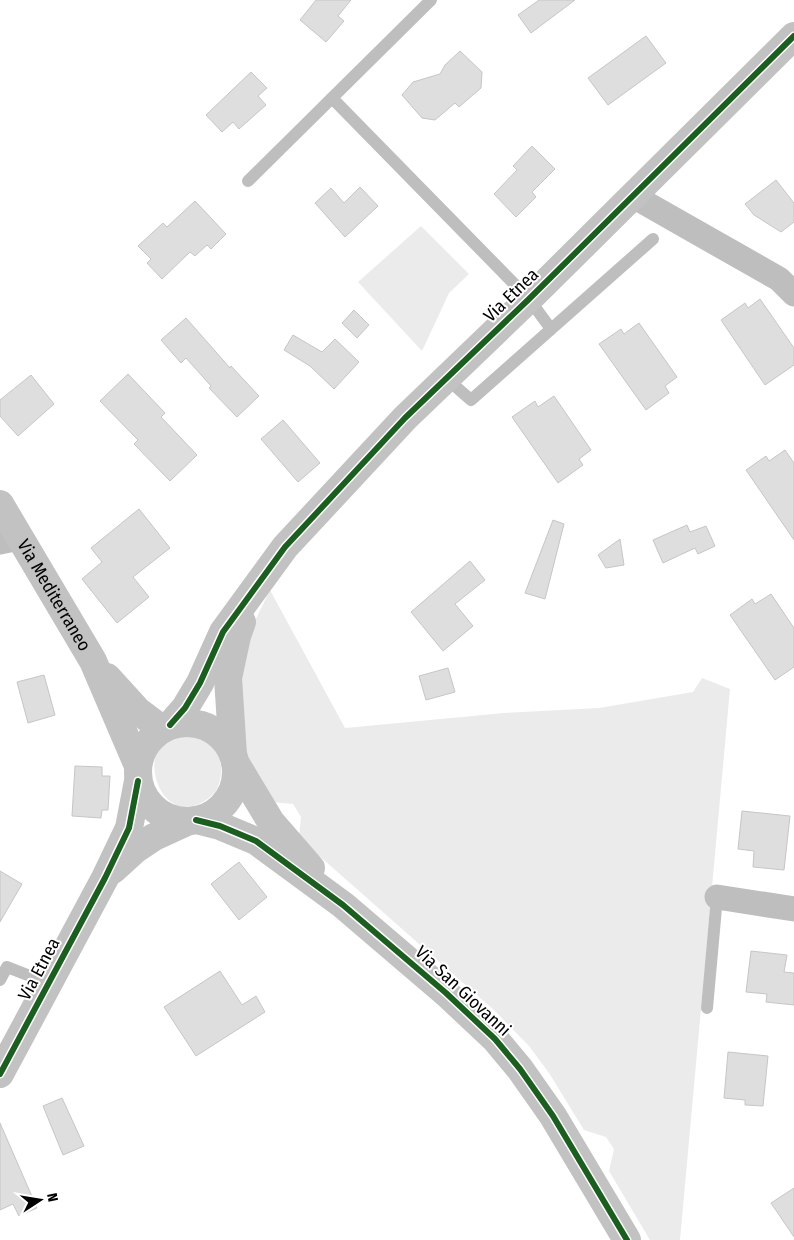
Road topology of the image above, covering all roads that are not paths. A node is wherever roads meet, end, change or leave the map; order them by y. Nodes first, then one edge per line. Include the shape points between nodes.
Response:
1 (431, 0) edge
2 (794, 36) edge
3 (332, 98) junction
4 (248, 181) dead end
5 (633, 196) junction
6 (653, 239) dead end
7 (794, 294) edge
8 (529, 299) junction
9 (551, 329) junction
10 (447, 379) junction
11 (0, 504) edge
12 (10, 540) edge
13 (258, 584) junction
14 (93, 661) junction
15 (166, 727) junction
16 (234, 758) junction
17 (138, 774) junction
18 (193, 821) junction
19 (105, 878) junction
20 (717, 897) joint
21 (343, 905) junction
22 (794, 909) edge
23 (0, 980) edge
24 (48, 983) junction
25 (707, 1008) dead end
26 (0, 1074) edge
27 (627, 1240) edge

1 - 3 lane
2 - 5 street, Via Etnea
3 - 4 lane
3 - 8 lane
5 - 7 street via 779,279
5 - 8 street, Via Etnea
6 - 9 lane
8 - 9 lane
8 - 10 street, Via Etnea
9 - 10 lane via 471,400
10 - 13 street, Via Etnea via 285,547
11 - 12 street, Via Mediterraneo
12 - 14 street, Via Mediterraneo
13 - 15 street via 224,632 185,708
13 - 16 street via 237,636 228,678
14 - 15 street via 138,711
14 - 17 street
15 - 16 street via 185,722 208,726 220,735
15 - 17 street via 146,744 139,758
16 - 18 street via 236,778 228,799 211,815
16 - 21 street via 271,822
17 - 18 street via 144,796 153,808 166,817
17 - 19 street, Via Etnea via 129,828
18 - 19 street via 154,837
18 - 21 street via 220,826 256,841
19 - 24 street, Via Etnea
20 - 22 street
20 - 25 lane
21 - 27 street, Via San Giovanni via 495,1039 553,1116
23 - 24 lane via 7,967
24 - 26 street, Via Etnea

